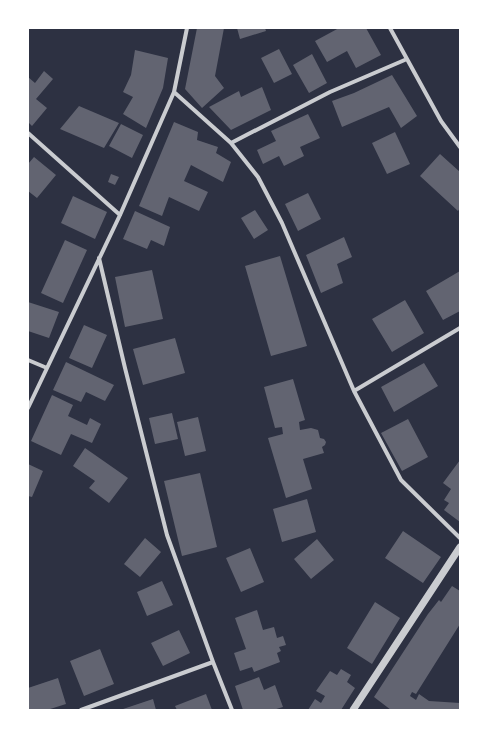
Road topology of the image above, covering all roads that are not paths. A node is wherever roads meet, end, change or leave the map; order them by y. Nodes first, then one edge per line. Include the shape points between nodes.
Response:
1 (186, 28) edge
2 (390, 28) edge
3 (407, 59) junction
4 (174, 92) junction
5 (28, 133) edge
6 (231, 143) junction
7 (460, 147) edge
8 (120, 215) junction
9 (99, 258) junction
10 (460, 328) edge
11 (28, 360) edge
12 (47, 368) junction
13 (354, 391) junction
14 (28, 408) edge
15 (460, 538) edge
16 (460, 547) edge
17 (213, 662) junction
18 (81, 710) edge
19 (232, 710) edge
20 (353, 710) edge

1 - 4 street
2 - 3 street
3 - 6 street via 330,92
3 - 7 street via 442,121
4 - 6 street
4 - 8 street
5 - 8 street
6 - 13 street via 258,177 282,223
8 - 9 street
9 - 12 street
9 - 17 street via 167,535
10 - 13 street
11 - 12 street
12 - 14 street
13 - 15 street via 401,480
16 - 20 street
17 - 18 street
17 - 19 street

